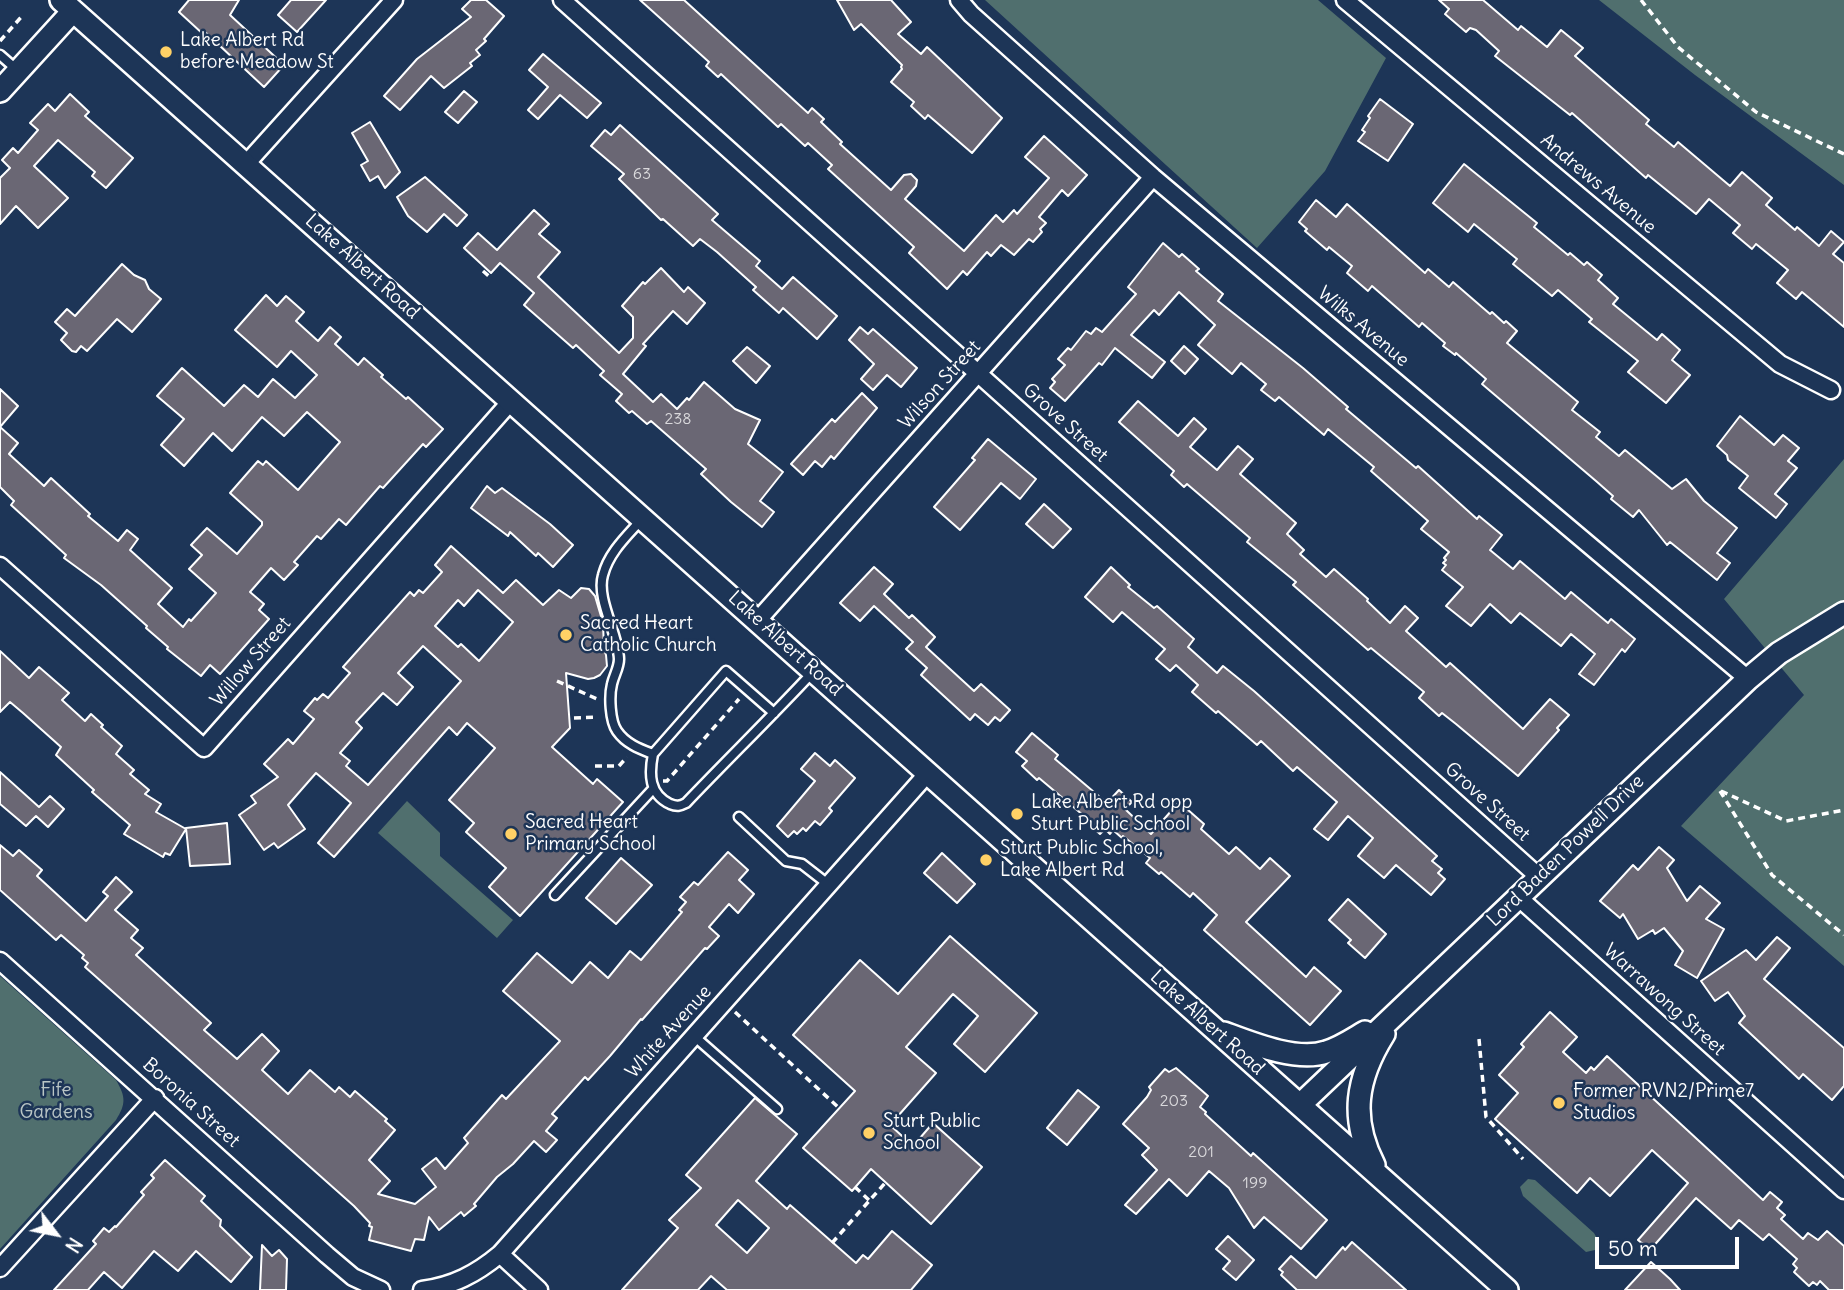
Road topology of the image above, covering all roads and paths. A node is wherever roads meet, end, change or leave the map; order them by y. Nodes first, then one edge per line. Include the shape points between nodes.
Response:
1 (394, 0) edge
2 (562, 0) edge
3 (959, 0) edge
4 (1345, 0) edge
5 (1641, 0) edge
6 (67, 5) edge
7 (23, 15) dead end
8 (0, 41) edge
9 (0, 55) edge
10 (18, 71) junction
11 (0, 91) edge
12 (1844, 154) edge
13 (246, 164) junction
14 (1153, 177) junction
15 (483, 271) dead end
16 (491, 278) dead end
17 (979, 373) junction
18 (1831, 390) dead end
19 (512, 400) junction
20 (643, 517) junction
21 (0, 566) edge
22 (1844, 613) edge
23 (758, 620) junction
24 (814, 670) junction
25 (1748, 679) junction
26 (774, 713) junction
27 (604, 717) dead end
28 (574, 718) dead end
29 (653, 754) junction
30 (628, 756) dead end
31 (595, 766) dead end
32 (928, 773) junction
33 (653, 789) junction
34 (1844, 810) edge
35 (739, 817) dead end
36 (1539, 877) junction
37 (829, 885) junction
38 (555, 895) dead end
39 (1518, 897) junction
40 (1844, 935) edge
41 (0, 961) edge
42 (724, 1002) junction
43 (1398, 1012) junction
44 (1212, 1028) junction
45 (694, 1036) junction
46 (1479, 1039) dead end
47 (155, 1098) junction
48 (1300, 1105) junction
49 (839, 1108) dead end
50 (777, 1109) dead end
51 (1523, 1158) dead end
52 (1379, 1174) junction
53 (885, 1183) dead end
54 (855, 1187) dead end
55 (1844, 1190) edge
56 (870, 1201) junction
57 (832, 1243) dead end
58 (499, 1254) junction
59 (0, 1268) edge
60 (351, 1283) edge
61 (381, 1290) edge
62 (422, 1290) edge
63 (539, 1290) edge
64 (1507, 1290) edge

1 - 13 street
2 - 17 street, Grove Street
3 - 14 street, Wilks Avenue
4 - 18 street, Andrews Avenue via 1780,364
5 - 12 path via 1678,47 1756,112
6 - 10 main road
6 - 13 main road, Lake Albert Road
7 - 8 path
9 - 10 lane
10 - 11 main road
13 - 19 main road, Lake Albert Road
14 - 17 street, Wilson Street
14 - 25 street, Wilks Avenue
15 - 16 path
17 - 23 street, Wilson Street
17 - 36 street, Grove Street
19 - 20 main road, Lake Albert Road
19 - 21 street, Willow Street via 204,748
20 - 23 main road, Lake Albert Road
20 - 29 lane via 614,551 601,579 620,662 611,686 617,731 634,747
22 - 25 main road, Lord Baden Powell Drive via 1779,653
23 - 24 main road, Lake Albert Road
24 - 26 lane
24 - 32 main road, Lake Albert Road
25 - 36 main road, Lord Baden Powell Drive
26 - 29 lane via 726,671
26 - 33 lane via 686,803 673,806
27 - 28 path
29 - 33 lane via 649,771
30 - 31 path via 619,766
32 - 37 street, White Avenue
32 - 44 main road, Lake Albert Road
33 - 38 lane
34 - 40 path via 1786,821 1720,791 1772,876
35 - 37 lane via 786,861 802,864
36 - 39 main road, Lord Baden Powell Drive
37 - 42 street, White Avenue
39 - 43 main road, Lord Baden Powell Drive
39 - 55 street, Warrawong Street
41 - 47 street, Boronia Street
42 - 45 street, White Avenue
42 - 49 path
43 - 44 main road via 1324,1054 1278,1051
43 - 48 main road, Lord Baden Powell Drive
43 - 52 main road via 1364,1072 1359,1095 1359,1124
44 - 48 main road, Lake Albert Road
45 - 50 lane
45 - 58 street, White Avenue
46 - 51 path via 1486,1117
47 - 59 street
47 - 60 street, Boronia Street via 327,1255
48 - 52 main road, Lake Albert Road
52 - 64 main road, Lake Albert Road
53 - 56 path
54 - 56 path
56 - 57 path
58 - 62 street, White Avenue via 460,1280
58 - 63 street
60 - 61 street

